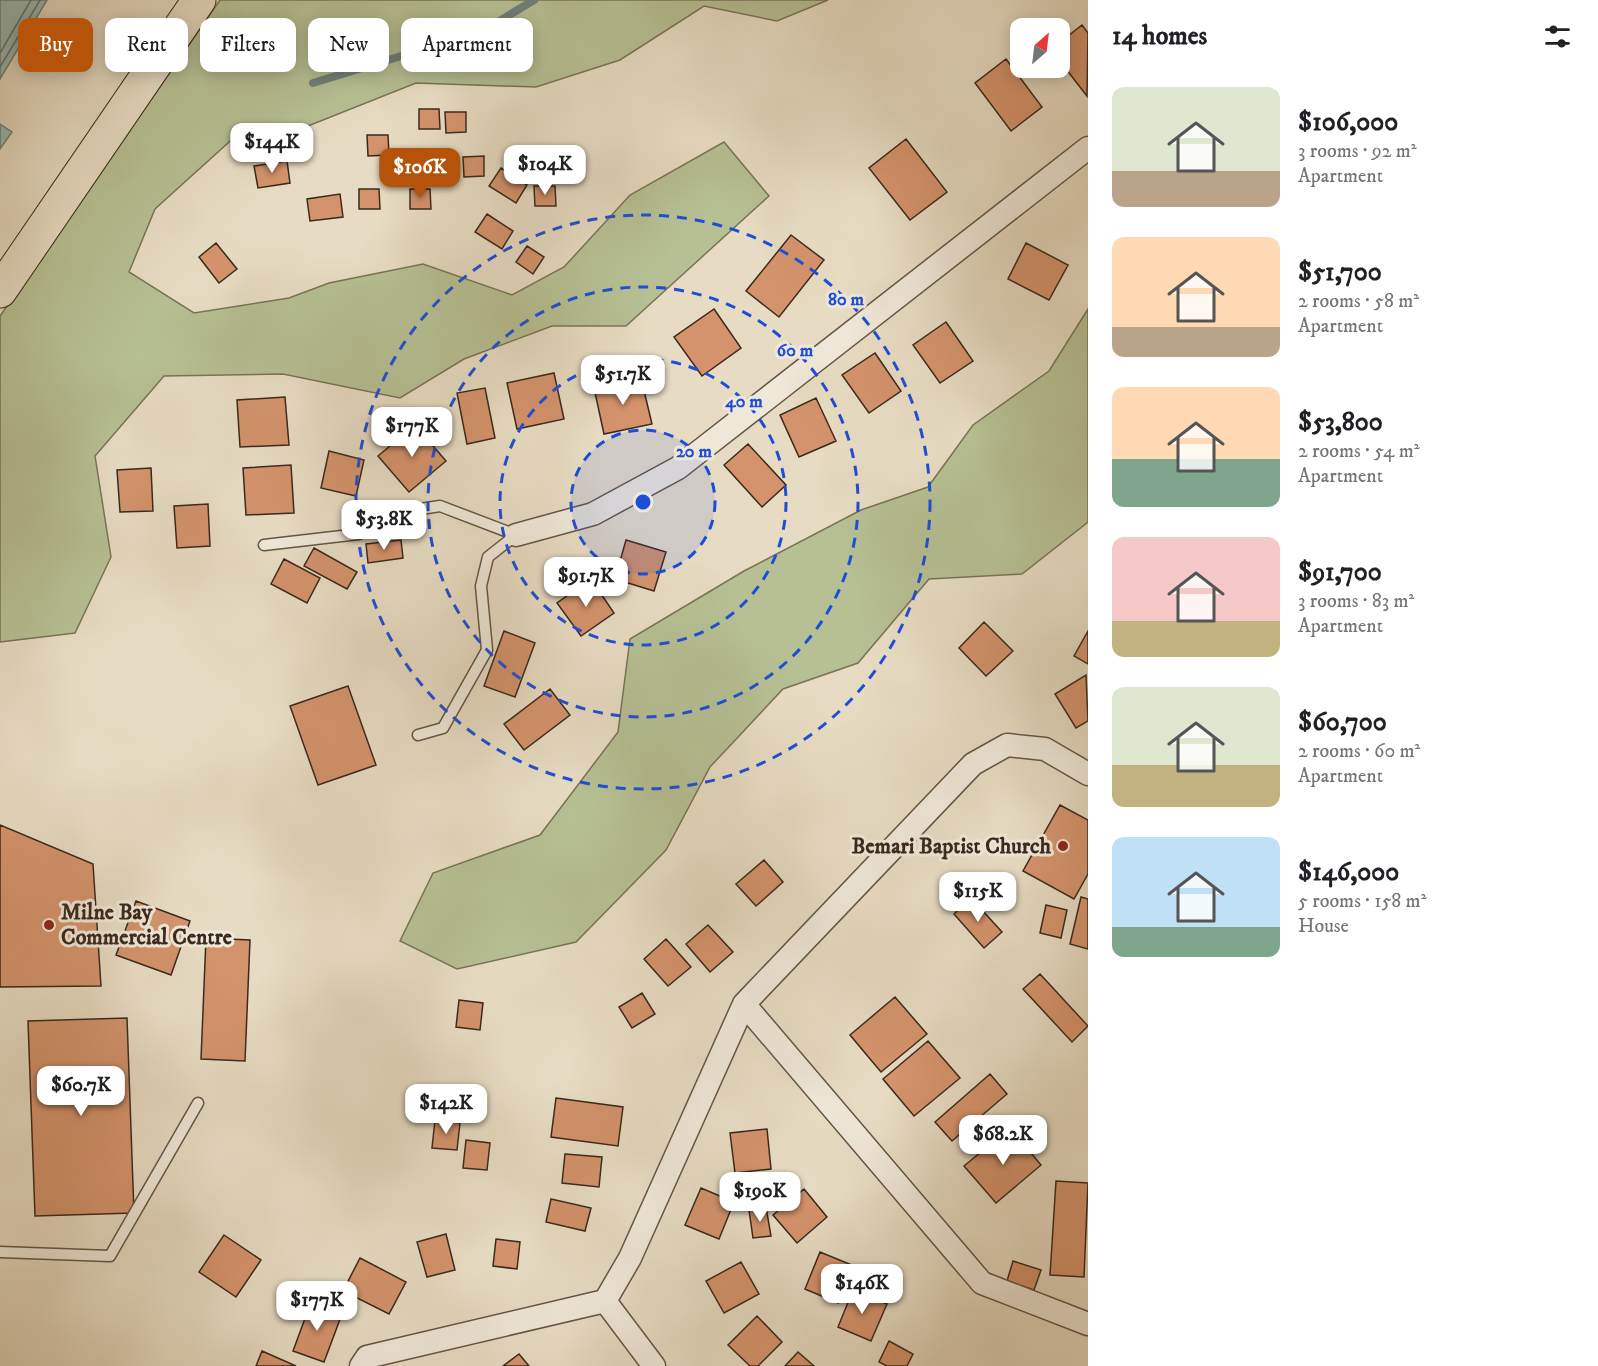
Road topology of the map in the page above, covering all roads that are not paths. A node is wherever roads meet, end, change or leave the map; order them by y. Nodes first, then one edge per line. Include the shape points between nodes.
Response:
1 (199, 0) edge
2 (1088, 148) edge
3 (0, 291) edge
4 (516, 535) junction
5 (264, 545) dead end
6 (418, 735) dead end
7 (1088, 774) edge
8 (744, 1004) junction
9 (198, 1103) dead end
10 (0, 1252) edge
11 (605, 1301) junction
12 (1088, 1324) edge
13 (361, 1366) edge
14 (654, 1366) edge

1 - 3 main road
2 - 4 street via 678,468 593,514
4 - 5 lane via 440,506 381,515 359,534
4 - 6 lane via 488,557 481,585 487,650 443,728
7 - 8 street via 1045,748 1007,745 973,764
8 - 11 street via 630,1258
8 - 12 street via 982,1283
9 - 10 lane via 110,1256
11 - 13 street via 367,1357
11 - 14 street

